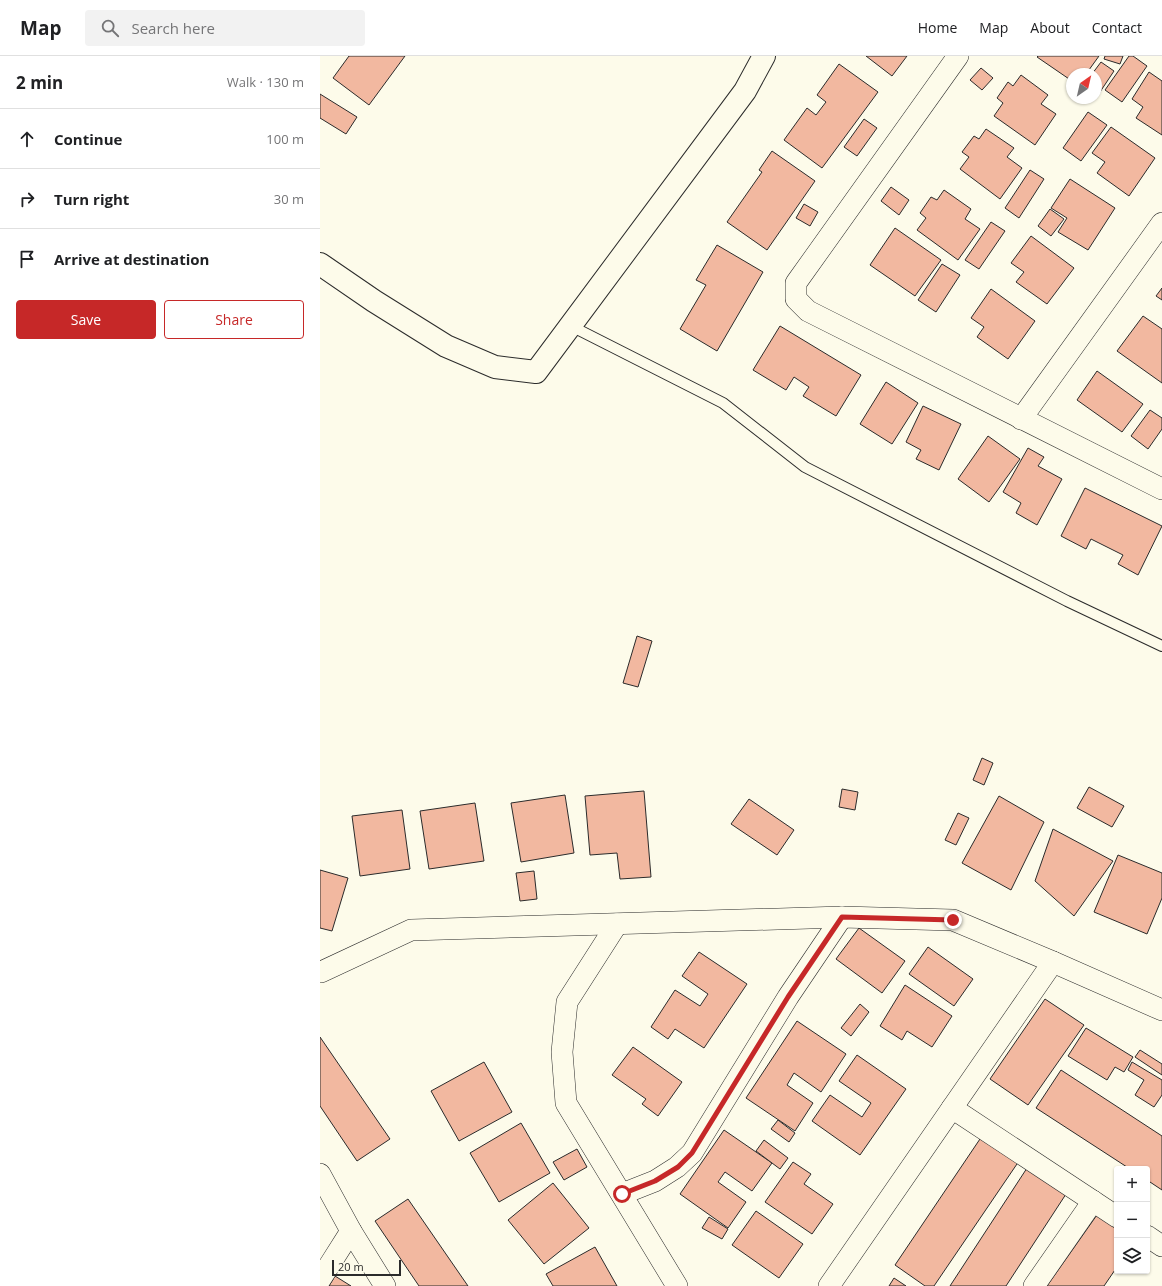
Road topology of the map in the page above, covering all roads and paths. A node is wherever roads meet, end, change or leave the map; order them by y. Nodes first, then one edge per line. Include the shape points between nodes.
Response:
1 (764, 56) edge
2 (958, 56) edge
3 (1162, 223) edge
4 (320, 264) edge
5 (571, 326) junction
6 (1022, 419) junction
7 (1162, 489) edge
8 (1162, 646) edge
9 (842, 917) junction
10 (617, 924) junction
11 (1053, 962) junction
12 (321, 972) dead end
13 (1162, 1010) edge
14 (952, 1108) junction
15 (320, 1174) edge
16 (622, 1194) junction
17 (1093, 1201) junction
18 (1114, 1215) edge
19 (351, 1231) junction
20 (1150, 1238) edge
21 (1162, 1246) edge
22 (320, 1280) edge
23 (385, 1286) edge
24 (678, 1286) edge
25 (829, 1286) edge
26 (1034, 1286) edge

1 - 5 street via 745,91
2 - 6 street via 796,283 796,299 808,311
3 - 6 street
4 - 5 street via 446,346 495,368 536,372
5 - 8 lane via 723,402 805,467 1066,601
6 - 7 street
9 - 10 street
9 - 11 street via 953,920
9 - 16 street via 788,997 692,1153 678,1167 655,1181
10 - 12 street via 411,930
10 - 16 street via 567,1002 562,1052 566,1103
11 - 13 street
11 - 14 street
14 - 17 street
14 - 25 street
15 - 19 street
16 - 24 street
17 - 18 street
17 - 26 street
19 - 22 street
19 - 23 street
20 - 21 street

